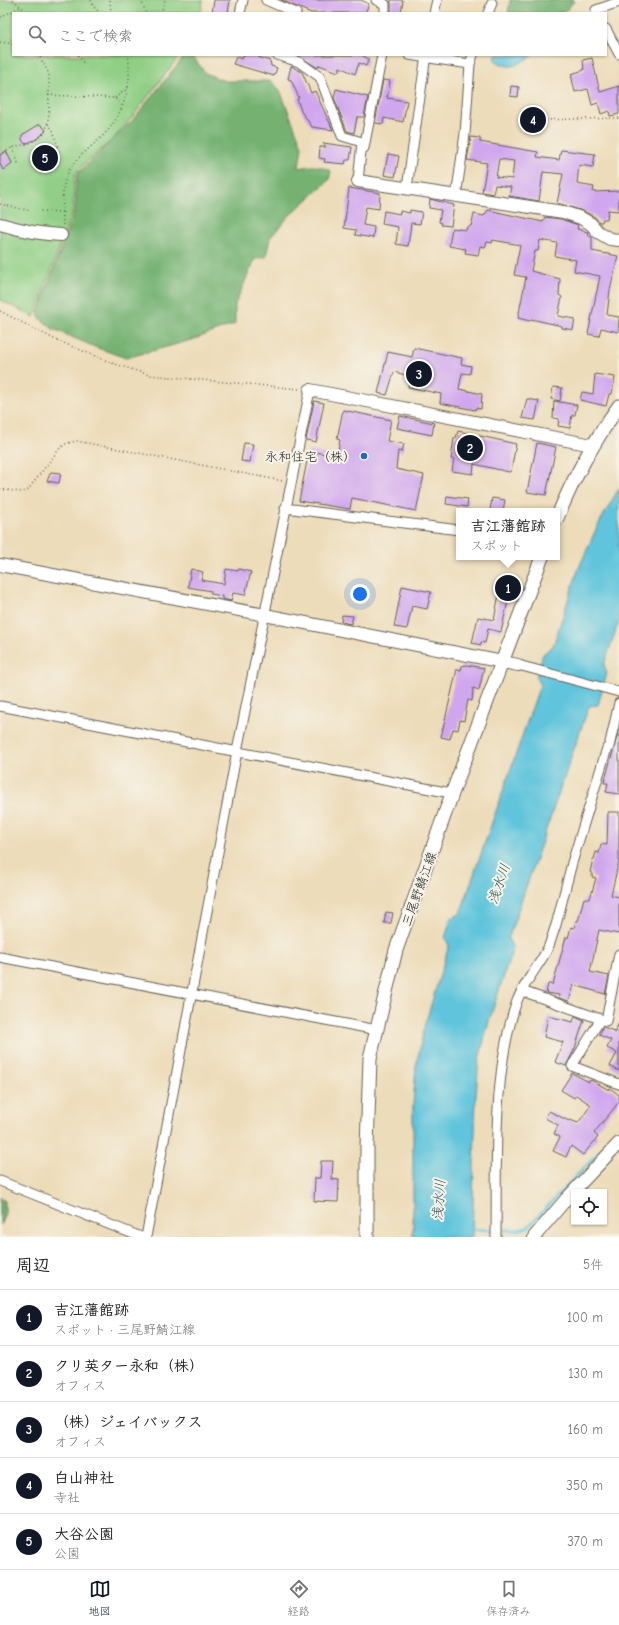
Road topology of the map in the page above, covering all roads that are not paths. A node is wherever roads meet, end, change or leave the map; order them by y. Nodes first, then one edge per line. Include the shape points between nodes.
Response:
1 (243, 0) edge
2 (266, 0) edge
3 (376, 0) edge
4 (436, 0) edge
5 (619, 2) edge
6 (492, 3) dead end
7 (240, 12) edge
8 (294, 12) edge
9 (385, 12) edge
10 (434, 12) edge
11 (488, 12) edge
12 (597, 12) edge
13 (607, 31) edge
14 (619, 54) edge
15 (280, 56) edge
16 (382, 56) edge
17 (426, 57) edge
18 (472, 59) edge
19 (358, 181) junction
20 (407, 188) junction
21 (456, 196) junction
22 (0, 224) edge
23 (61, 235) road end
24 (619, 240) edge
25 (310, 390) joint
26 (619, 406) edge
27 (592, 445) junction
28 (285, 508) junction
29 (560, 510) edge
30 (456, 530) edge
31 (541, 560) edge
32 (0, 565) edge
33 (265, 615) junction
34 (502, 660) junction
35 (518, 665) joint
36 (619, 692) edge
37 (619, 703) edge
38 (0, 706) edge
39 (237, 751) junction
40 (453, 791) junction
41 (619, 954) edge
42 (0, 957) edge
43 (616, 976) edge
44 (522, 991) junction
45 (192, 994) junction
46 (600, 1020) junction
47 (376, 1030) junction
48 (619, 1084) edge
49 (619, 1143) edge
50 (0, 1181) edge
51 (142, 1237) edge
52 (146, 1237) edge
53 (367, 1237) edge
54 (496, 1237) edge
55 (534, 1237) edge

1 - 7 street
2 - 8 street
3 - 9 street via 385,4
4 - 10 street
5 - 12 street via 596,10
6 - 11 street
13 - 14 street
15 - 19 street via 299,62 320,77 342,136 362,142
16 - 19 street
17 - 18 street
17 - 20 street
18 - 21 street
19 - 20 street
20 - 21 street
21 - 24 street via 563,212 581,218 610,239
22 - 23 street via 18,230
25 - 27 street
25 - 28 street
26 - 27 main road
27 - 29 main road via 571,482
28 - 30 street
28 - 33 street
31 - 34 main road, 三尾野鯖江線
32 - 33 street
33 - 34 street
33 - 39 street
34 - 35 street
34 - 40 main road, 三尾野鯖江線
35 - 36 street
37 - 44 street via 609,747 595,783 548,948
38 - 39 street
39 - 40 street via 451,793
39 - 45 street
40 - 47 main road, 三尾野鯖江線 via 396,950
41 - 43 street
42 - 45 street
43 - 46 street via 606,1021
44 - 46 street
44 - 54 street via 510,1027 502,1070
45 - 47 street
45 - 52 street
46 - 48 street via 572,1066
47 - 53 main road, 三尾野鯖江線 via 370,1058
49 - 55 street
50 - 51 street

